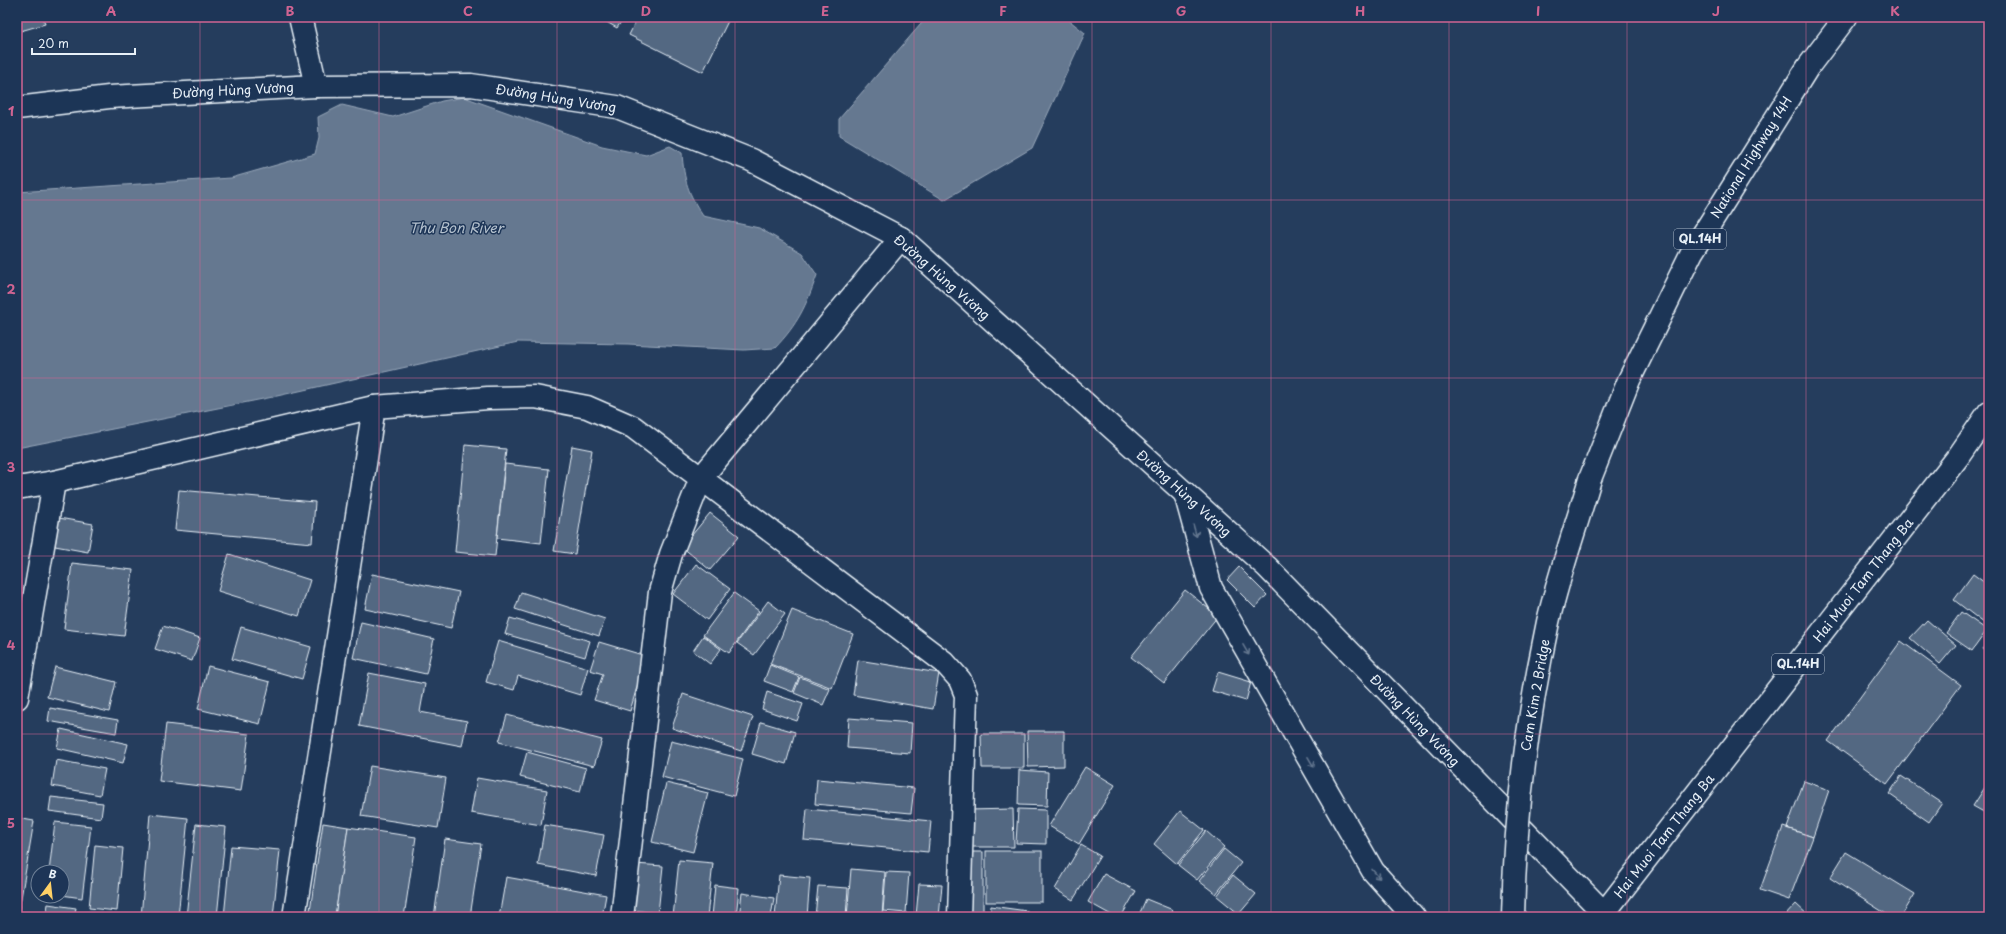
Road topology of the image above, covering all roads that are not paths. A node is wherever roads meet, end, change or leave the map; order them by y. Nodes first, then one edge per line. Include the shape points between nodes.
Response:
1 (300, 17) edge
2 (1846, 17) edge
3 (316, 86) junction
4 (17, 108) edge
5 (901, 238) junction
6 (374, 407) junction
7 (1989, 412) edge
8 (701, 478) junction
9 (1590, 479) joint
10 (54, 482) junction
11 (17, 488) edge
12 (1185, 494) junction
13 (17, 698) edge
14 (1605, 916) edge
15 (294, 917) edge
16 (622, 917) edge
17 (959, 917) edge
18 (1414, 917) edge
19 (1513, 917) edge

1 - 3 main road
2 - 9 main road, National Highway 14H / QL.14H via 1808,67 1692,252 1629,380
3 - 4 main road, Đường Hùng Vương via 109,97
3 - 5 main road, Đường Hùng Vương via 471,85 617,107 751,160
5 - 8 main road
5 - 12 main road, Đường Hùng Vương
6 - 8 main road via 535,397 587,407 633,427
6 - 10 main road
6 - 15 main road
7 - 14 main road, Hai Muoi Tam Thang Ba / QL.14H via 1954,463
8 - 16 main road via 671,554 660,592
8 - 17 main road via 944,662 960,680 966,695
9 - 19 main road, Cam Kim 2 Bridge / QL.14H, bridge via 1548,621 1526,736
10 - 11 main road
10 - 13 main road
12 - 14 main road, Đường Hùng Vương via 1267,567
12 -> 18 main road via 1211,588 1373,871

